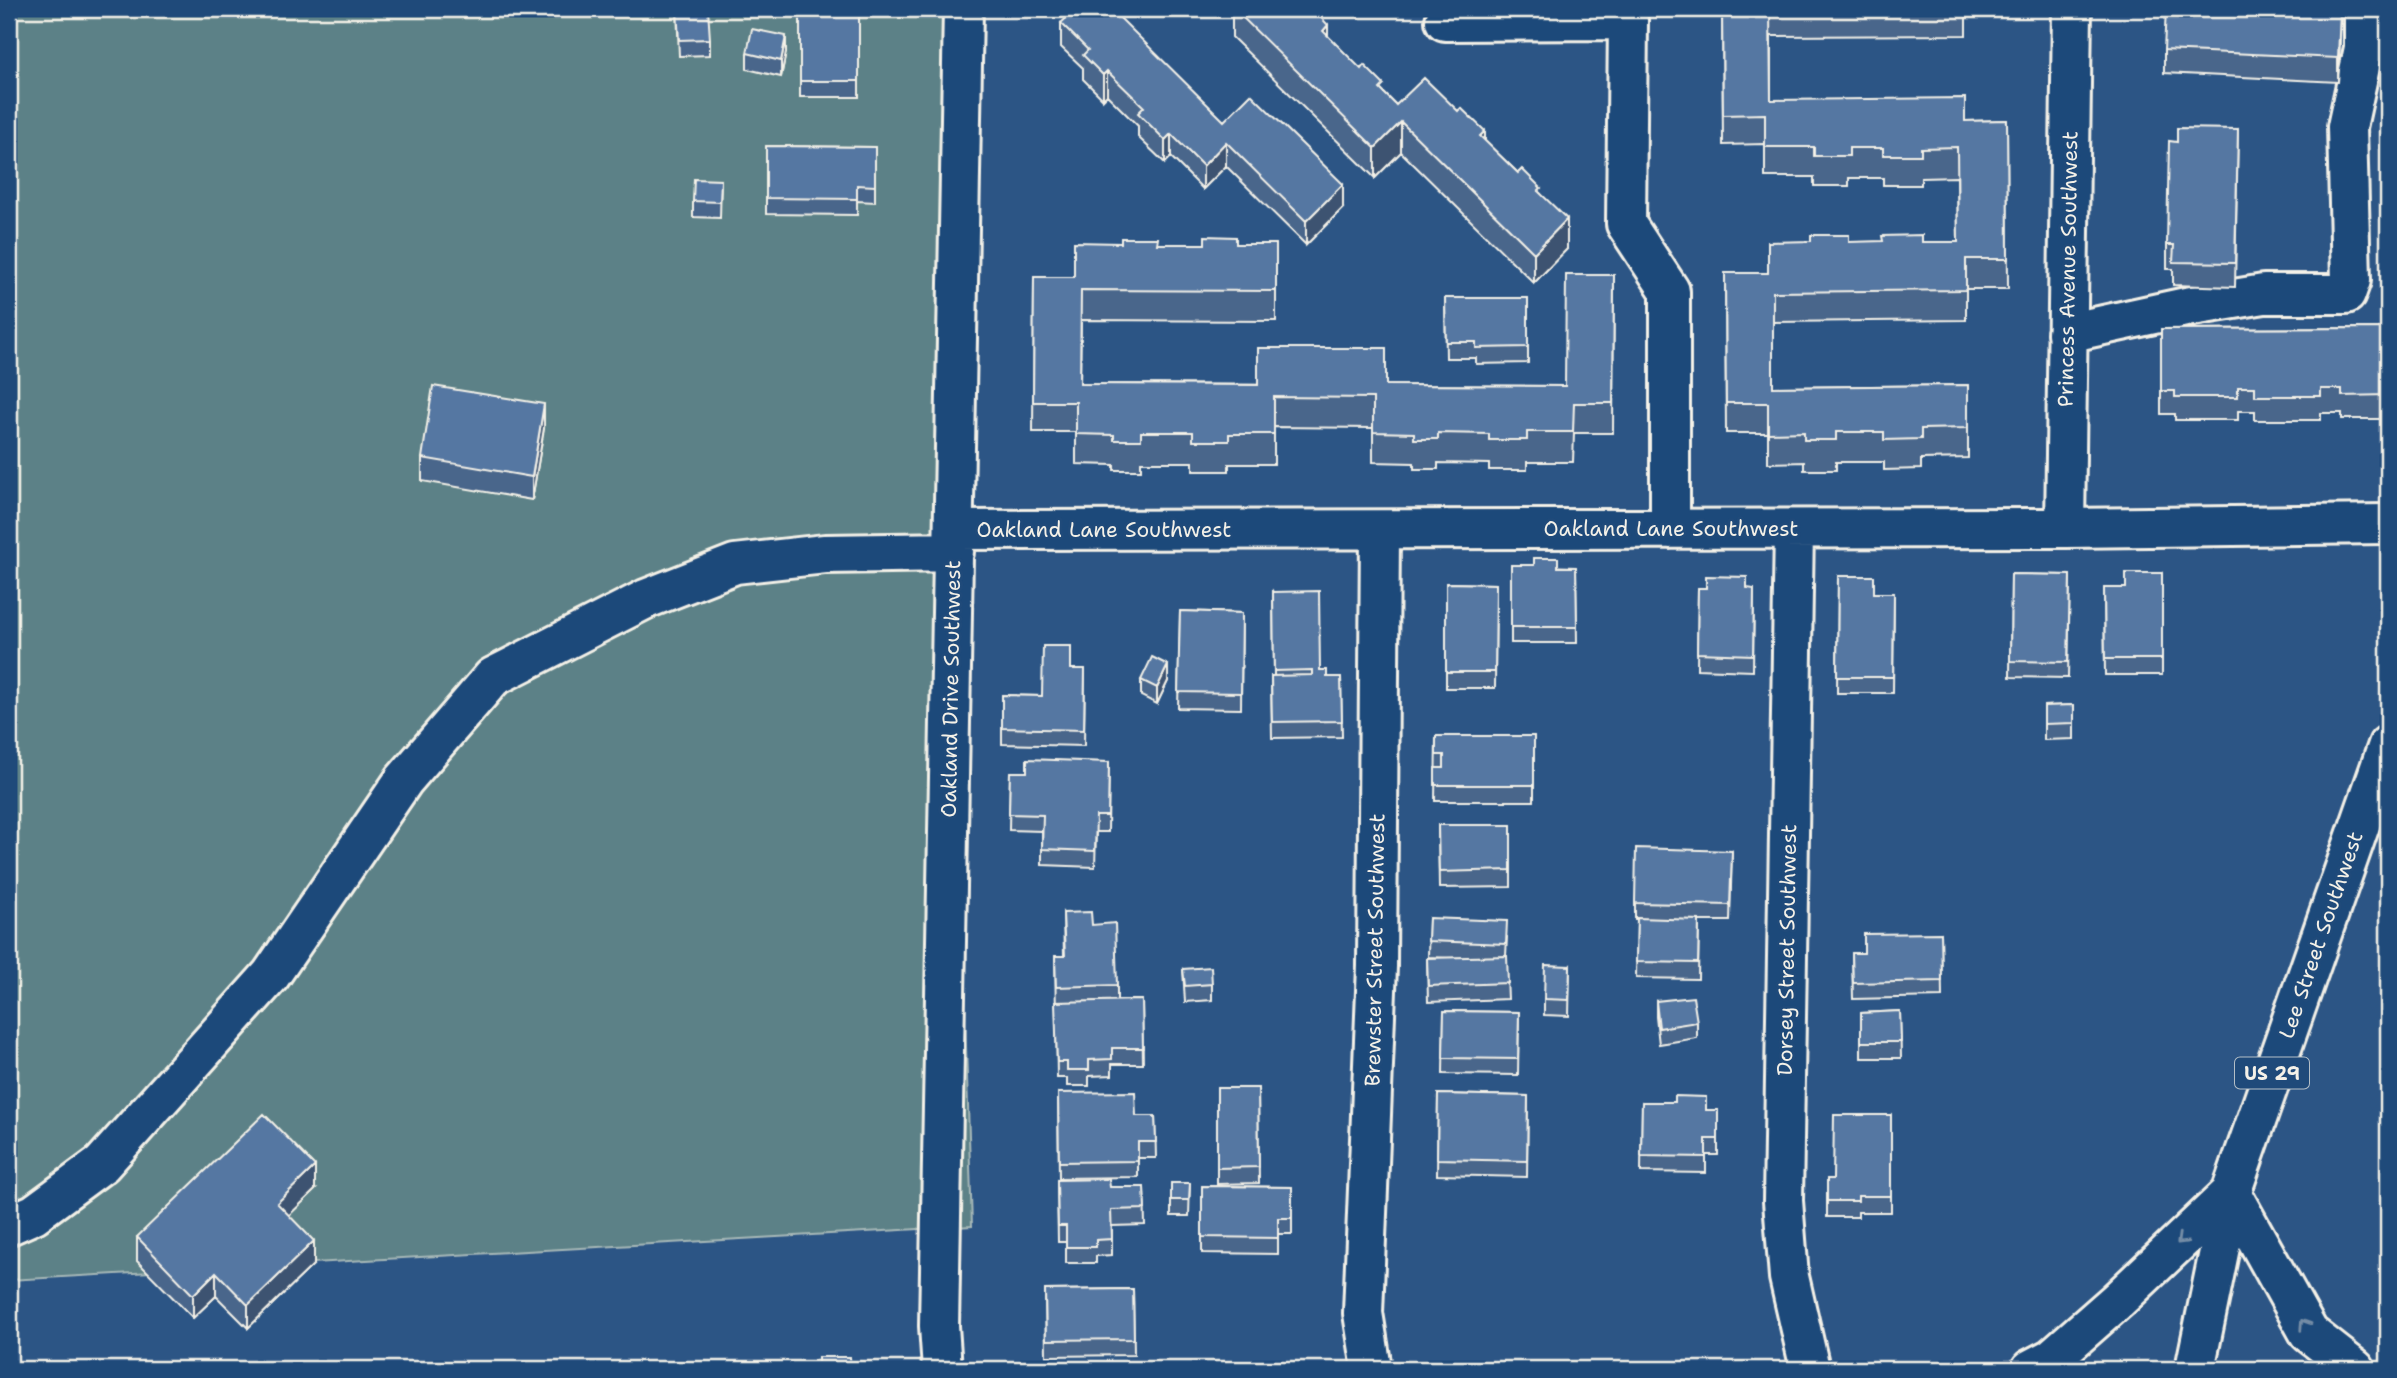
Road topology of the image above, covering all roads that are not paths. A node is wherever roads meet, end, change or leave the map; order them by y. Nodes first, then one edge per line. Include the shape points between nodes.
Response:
1 (963, 9) edge
2 (2072, 9) edge
3 (2364, 9) edge
4 (1445, 21) dead end
5 (2067, 333) junction
6 (2388, 524) edge
7 (2065, 528) junction
8 (1670, 529) junction
9 (1794, 529) junction
10 (1380, 530) junction
11 (954, 541) junction
12 (2388, 745) edge
13 (2231, 1193) junction
14 (9, 1225) edge
15 (942, 1369) edge
16 (1372, 1369) edge
17 (1810, 1369) edge
18 (2031, 1369) edge
19 (2195, 1369) edge
20 (2355, 1369) edge

1 - 11 street, Oakland Drive Southwest
2 - 5 street, Princess Avenue Southwest
3 - 5 street via 2364,48 2347,127 2351,280 2346,294 2263,294
4 - 8 street via 1628,20 1626,224 1670,290
5 - 7 street, Princess Avenue Southwest
6 - 7 street, Oakland Lane Southwest
7 - 9 street, Oakland Lane Southwest
8 - 9 street, Oakland Lane Southwest
8 - 10 street, Oakland Lane Southwest
9 - 17 street, Dorsey Street Southwest via 1783,1201 1789,1277
10 - 11 street, Oakland Lane Southwest
10 - 16 street, Brewster Street Southwest via 1377,966 1363,1313
11 - 14 street, Oakland Lane Southwest via 735,564 646,599 493,677 404,780 271,975 102,1164 34,1214
11 - 15 street, Oakland Drive Southwest via 939,1312
12 - 13 street, Lee Street Southwest / US 29
13 -> 18 street via 2118,1300 2052,1358
13 - 19 street, Lee Street Southwest / US 29
20 -> 13 street via 2309,1333

